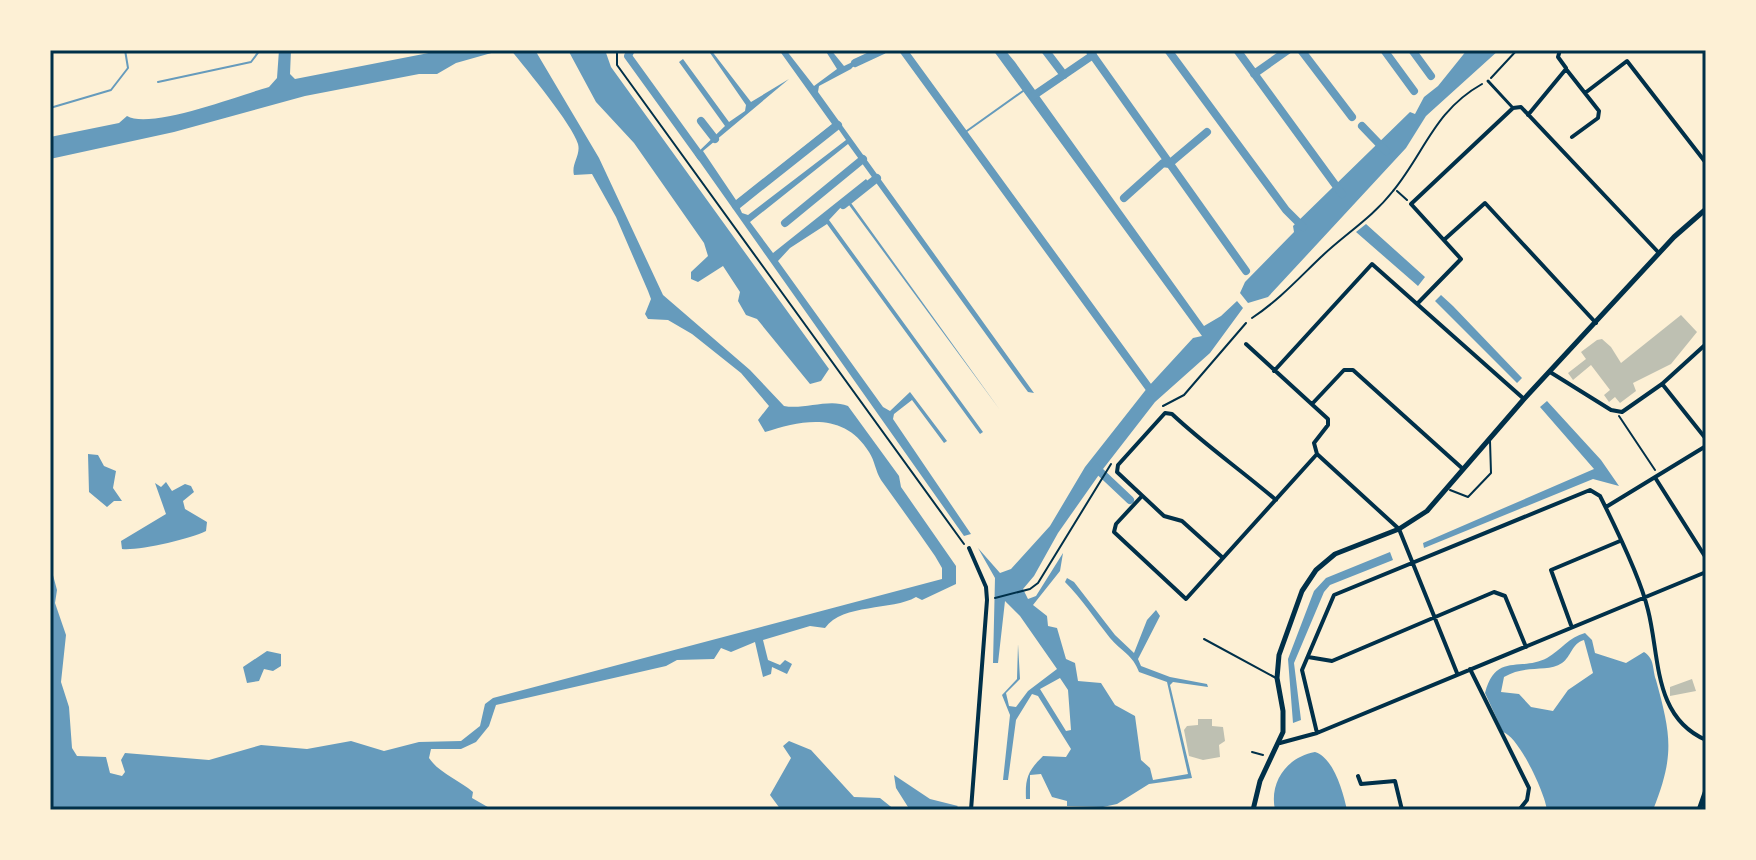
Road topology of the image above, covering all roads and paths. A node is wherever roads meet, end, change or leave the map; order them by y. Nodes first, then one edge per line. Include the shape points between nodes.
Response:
1 (617, 50) edge
2 (1517, 50) edge
3 (1560, 50) edge
4 (1566, 69) junction
5 (1488, 81) junction
6 (1585, 93) junction
7 (1513, 108) junction
8 (1528, 115) junction
9 (1572, 137) dead end
10 (1706, 163) edge
11 (1395, 189) junction
12 (1411, 204) junction
13 (1706, 209) edge
14 (1445, 239) junction
15 (1660, 254) junction
16 (1418, 303) junction
17 (1252, 318) dead end
18 (1246, 323) dead end
19 (1596, 323) junction
20 (1246, 344) dead end
21 (1706, 344) edge
22 (1274, 371) junction
23 (1550, 372) junction
24 (1662, 384) junction
25 (1524, 399) junction
26 (1312, 404) junction
27 (1160, 409) dead end
28 (1620, 412) junction
29 (1706, 439) edge
30 (1490, 440) junction
31 (1706, 446) edge
32 (1120, 454) dead end
33 (1317, 454) junction
34 (1464, 471) junction
35 (1658, 478) junction
36 (1448, 490) junction
37 (1142, 496) junction
38 (1276, 500) junction
39 (1606, 507) junction
40 (1399, 529) junction
41 (1620, 541) junction
42 (969, 548) joint
43 (1223, 558) junction
44 (1706, 558) edge
45 (1411, 561) junction
46 (1706, 572) edge
47 (1644, 598) junction
48 (992, 599) dead end
49 (1434, 617) junction
50 (1572, 626) junction
51 (1204, 639) dead end
52 (1526, 647) junction
53 (1308, 657) junction
54 (1470, 669) junction
55 (1457, 673) junction
56 (1277, 678) junction
57 (1317, 733) junction
58 (1706, 740) edge
59 (1280, 743) junction
60 (1252, 752) dead end
61 (1268, 758) dead end
62 (1358, 776) dead end
63 (1706, 790) edge
64 (971, 810) edge
65 (1253, 810) edge
66 (1402, 810) edge
67 (1519, 810) edge
68 (1699, 810) edge

1 - 42 path via 617,65
2 - 5 path
3 - 4 street via 1558,57
4 - 6 street
4 - 8 street
5 - 7 street
5 - 11 path via 1432,128
6 - 9 street via 1599,111 1598,118
6 - 10 street via 1627,61
7 - 8 street via 1521,107
7 - 12 street
8 - 15 street
11 - 12 path
11 - 17 path via 1363,225
12 - 14 street
13 - 15 street
14 - 16 street via 1461,259
14 - 19 street via 1485,203
15 - 19 street
16 - 22 street via 1372,264
16 - 25 street
18 - 27 path via 1184,395
19 - 23 street
20 - 22 street
21 - 24 street
22 - 26 street
23 - 25 street
23 - 28 street
24 - 28 street
24 - 29 street
25 - 30 street
26 - 33 street via 1329,422 1315,440
26 - 34 street via 1348,367
28 - 35 path via 1618,420
30 - 34 street
30 - 36 lane via 1491,473 1468,497
31 - 35 street
32 - 48 path via 1099,479 1038,583
33 - 38 street
33 - 40 street
34 - 36 street
35 - 39 street
35 - 44 street
36 - 40 street
37 - 38 street via 1116,468 1168,412
37 - 43 street via 1164,516 1182,521
37 - 43 street via 1114,532 1186,599
38 - 43 street
39 - 41 street
39 - 45 street via 1596,491 1582,492
40 - 45 street
40 - 56 street via 1335,554 1316,570 1302,591 1279,655
41 - 47 street
41 - 50 street via 1551,570
42 - 64 street via 987,600
45 - 49 street
45 - 53 street via 1334,595
46 - 47 street
47 - 50 street
47 - 58 street via 1664,696 1683,724
49 - 52 street via 1501,592
49 - 53 street via 1332,661
49 - 55 street
50 - 52 street
51 - 56 lane
52 - 54 street
53 - 57 street via 1302,670
54 - 55 street
54 - 67 street via 1529,788
55 - 57 street
56 - 59 street via 1283,711
57 - 59 street
59 - 65 street via 1260,781
60 - 61 path
62 - 66 street via 1361,784 1395,781
63 - 68 street

